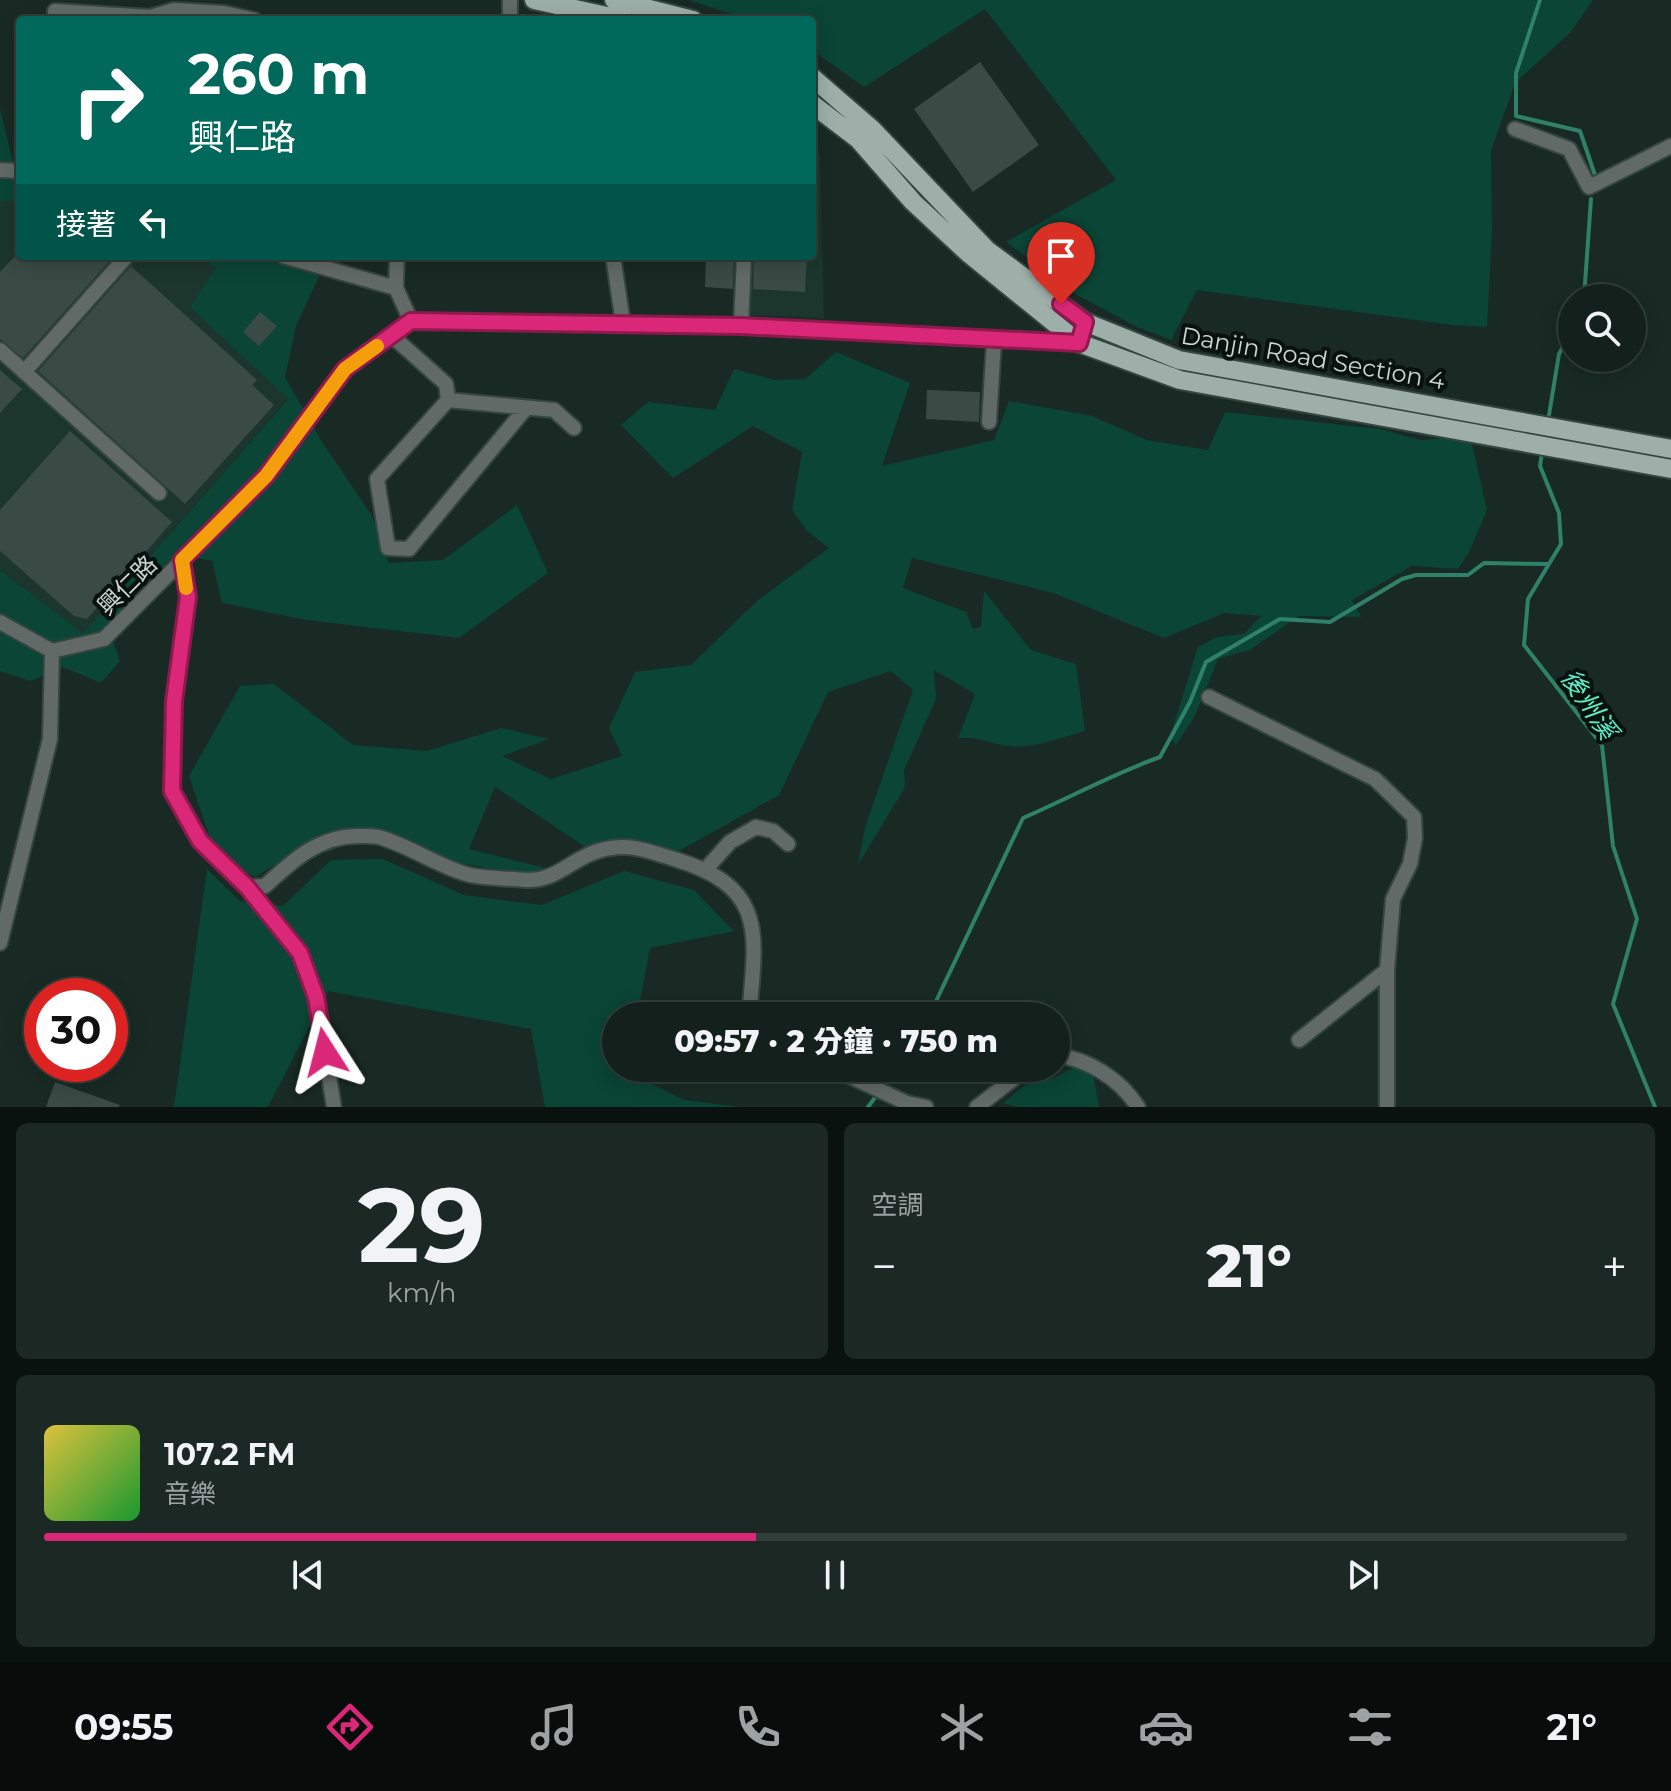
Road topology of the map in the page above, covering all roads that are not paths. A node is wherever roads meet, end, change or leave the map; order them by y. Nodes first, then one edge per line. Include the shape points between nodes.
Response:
1 (534, 0) edge
2 (614, 0) edge
3 (55, 16) edge
4 (134, 16) edge
5 (153, 16) edge
6 (237, 16) edge
7 (607, 16) edge
8 (677, 16) edge
9 (816, 80) edge
10 (816, 107) edge
11 (1515, 129) dead end
12 (1671, 146) edge
13 (123, 260) edge
14 (297, 260) edge
15 (397, 260) edge
16 (614, 260) edge
17 (744, 260) edge
18 (396, 288) junction
19 (411, 321) junction
20 (1085, 322) junction
21 (623, 323) junction
22 (741, 326) junction
23 (391, 335) junction
24 (994, 341) junction
25 (1079, 343) junction
26 (0, 350) edge
27 (24, 372) junction
28 (448, 400) junction
29 (526, 408) junction
30 (989, 422) dead end
31 (574, 428) dead end
32 (1671, 449) edge
33 (1671, 469) edge
34 (159, 493) dead end
35 (182, 560) junction
36 (0, 622) edge
37 (52, 651) junction
38 (1209, 697) dead end
39 (788, 844) dead end
40 (706, 869) junction
41 (247, 887) junction
42 (0, 943) edge
43 (1387, 970) junction
44 (750, 1002) edge
45 (1299, 1040) dead end
46 (1070, 1058) edge
47 (862, 1082) edge
48 (1009, 1082) edge
49 (334, 1107) edge
50 (926, 1107) edge
51 (977, 1107) edge
52 (1138, 1107) edge
53 (1387, 1107) edge

1 - 7 main road
2 - 8 main road
3 - 4 street via 55,11
5 - 6 street via 174,10
9 - 20 main road, Danjin Road Section 4 via 872,129 987,250
10 - 25 main road, Danjin Road Section 4 via 858,139 913,202 968,253
11 - 12 street via 1569,149 1589,187
13 - 27 street
14 - 18 street
15 - 18 street
16 - 21 street
17 - 22 street
18 - 19 street
19 - 21 street
19 - 23 street, 興仁路
20 - 25 street
20 - 32 main road, Danjin Road Section 4 via 1179,360
21 - 22 street
22 - 24 street
23 - 28 street via 446,384
23 - 35 street, 興仁路 via 345,369 266,476
24 - 25 street
24 - 30 street
25 - 33 main road, Danjin Road Section 4 via 1180,380
26 - 27 street
27 - 34 street
28 - 29 street
28 - 29 street via 377,479 388,548 409,549
29 - 31 street via 554,410
35 - 37 street, 興仁路 via 104,639
35 - 41 street via 188,597 174,701 172,791 200,841
36 - 37 street
37 - 42 street via 50,739
38 - 43 street via 1375,779 1414,817 1410,864 1393,899
39 - 40 street via 773,831 756,827 730,842
40 - 41 street via 626,845 594,851 568,869 534,881 468,875 380,837 339,836 299,854 265,886
40 - 44 street via 734,888 749,914 755,936
41 - 49 street via 300,953 316,997
43 - 45 street
43 - 53 street
46 - 52 street via 1099,1070
47 - 50 street
48 - 51 street

